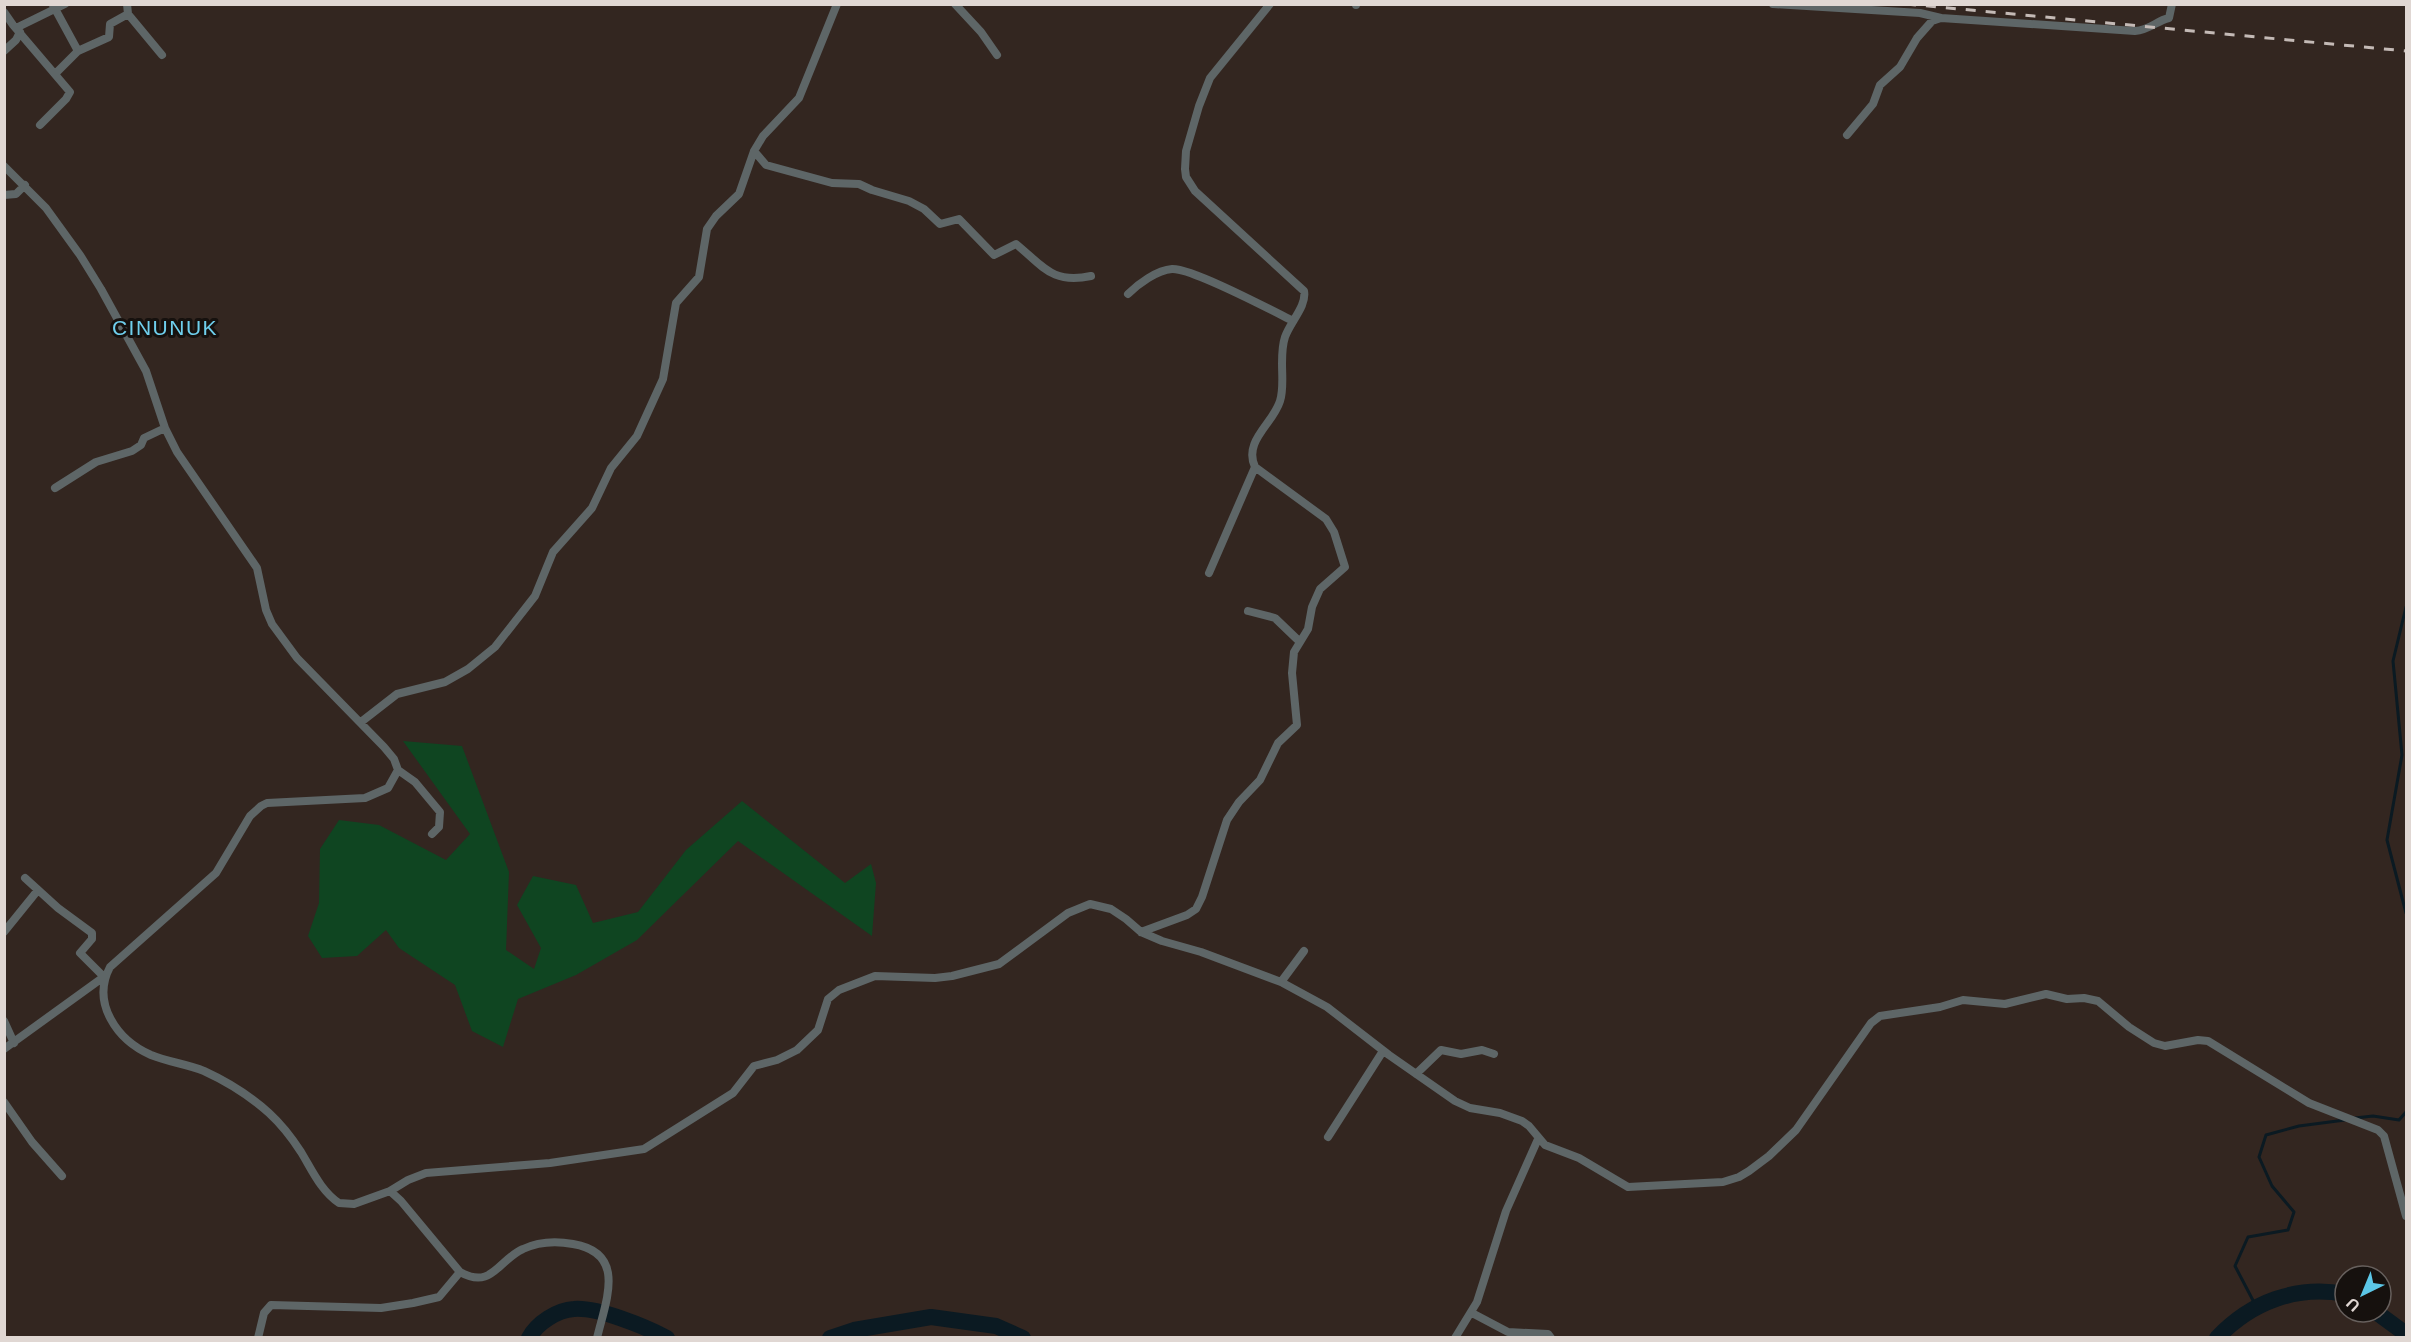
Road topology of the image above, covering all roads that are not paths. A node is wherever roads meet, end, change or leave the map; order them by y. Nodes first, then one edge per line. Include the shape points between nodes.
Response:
1 (65, 4) edge
2 (837, 4) edge
3 (955, 4) edge
4 (1270, 4) edge
5 (1773, 4) edge
6 (2172, 4) edge
7 (54, 7) edge
8 (128, 9) edge
9 (4, 12) edge
10 (1941, 18) junction
11 (18, 30) junction
12 (4, 51) edge
13 (78, 51) junction
14 (162, 55) dead end
15 (997, 55) dead end
16 (56, 73) junction
17 (40, 125) dead end
18 (1847, 135) dead end
19 (754, 151) junction
20 (4, 166) edge
21 (25, 185) junction
22 (4, 195) edge
23 (1091, 276) dead end
24 (1128, 294) dead end
25 (1293, 321) junction
26 (165, 428) junction
27 (1255, 467) junction
28 (55, 488) dead end
29 (1209, 573) dead end
30 (1248, 611) dead end
31 (1300, 642) junction
32 (361, 722) junction
33 (398, 770) junction
34 (432, 834) dead end
35 (25, 878) dead end
36 (38, 890) junction
37 (4, 932) edge
38 (1141, 932) junction
39 (1304, 951) dead end
40 (105, 976) junction
41 (1281, 982) junction
42 (4, 1021) edge
43 (14, 1042) junction
44 (4, 1049) edge
45 (1383, 1051) junction
46 (1494, 1054) dead end
47 (1416, 1074) junction
48 (4, 1102) edge
49 (1328, 1137) dead end
50 (1538, 1139) junction
51 (62, 1176) dead end
52 (390, 1191) junction
53 (2406, 1216) edge
54 (460, 1272) junction
55 (1472, 1313) junction
56 (258, 1338) edge
57 (597, 1338) edge
58 (1455, 1338) edge
59 (1551, 1338) edge

1 - 7 street
2 - 19 street via 799,98 771,126
3 - 15 street
4 - 25 street via 1210,78 1186,151 1185,169 1195,191 1301,286 1305,296
5 - 10 street via 1920,13
6 - 10 street via 2169,18 2143,31
7 - 11 street
7 - 13 street
8 - 13 street via 109,25 108,38
8 - 14 street
9 - 11 street
10 - 18 street via 1932,21 1917,38 1900,67 1880,85 1873,105
11 - 12 street via 16,40
11 - 16 street
13 - 16 street
16 - 17 street via 69,94
19 - 23 street via 761,161 777,168 832,183 859,184 909,201 940,224 960,219 994,255 1014,243 1057,277 1073,280
19 - 32 street via 739,194 707,229 699,277 676,303 663,380 637,436 611,468 592,508 554,552 535,596 495,647 468,669 445,682 396,694
20 - 21 street
21 - 22 street via 16,194
21 - 26 street via 46,207 101,289 146,371
24 - 25 street via 1144,281 1172,269 1197,276
25 - 27 street via 1282,348 1280,401 1255,443
26 - 28 street via 144,438 132,451 96,462
26 - 32 street via 177,452 257,568 272,624 303,664
27 - 29 street
27 - 31 street via 1326,519 1346,563 1316,595 1308,629
30 - 31 street via 1275,618
31 - 38 street via 1294,652 1292,673 1297,725 1278,743 1260,780 1227,820 1196,909
32 - 33 street via 394,759
33 - 34 street via 415,782 440,812 439,827
33 - 40 street via 388,788 365,798 261,806 239,832 216,873 117,958
35 - 36 street
36 - 37 street
36 - 40 street via 92,933 92,939 80,953
38 - 41 street
38 - 52 street via 1111,909 1090,904 1068,913 999,964 935,978 865,979 828,999 818,1030 797,1050 754,1066 728,1097 644,1149 550,1163 426,1173
39 - 41 street
40 - 43 street
40 - 52 street via 104,1004 120,1030 148,1054 194,1067 247,1094 279,1123 332,1199 346,1205
41 - 45 street via 1327,1008
42 - 43 street
43 - 44 street
45 - 47 street
45 - 49 street
46 - 47 street via 1482,1050 1461,1054 1441,1050
47 - 50 street via 1470,1108 1522,1121
48 - 51 street
50 - 53 street via 1628,1187 1727,1181 1762,1161 1796,1130 1875,1019 1963,1000 2005,1004 2046,994 2098,1001 2137,1032 2165,1046 2208,1041 2309,1103 2378,1130 2384,1136
50 - 55 street via 1506,1211
52 - 54 street
54 - 56 street via 439,1297 413,1303 381,1308 271,1305 264,1313
54 - 57 street via 480,1279 522,1249 551,1243 576,1244 597,1252 605,1261 608,1277
55 - 58 street
55 - 59 street via 1503,1330 1548,1334

